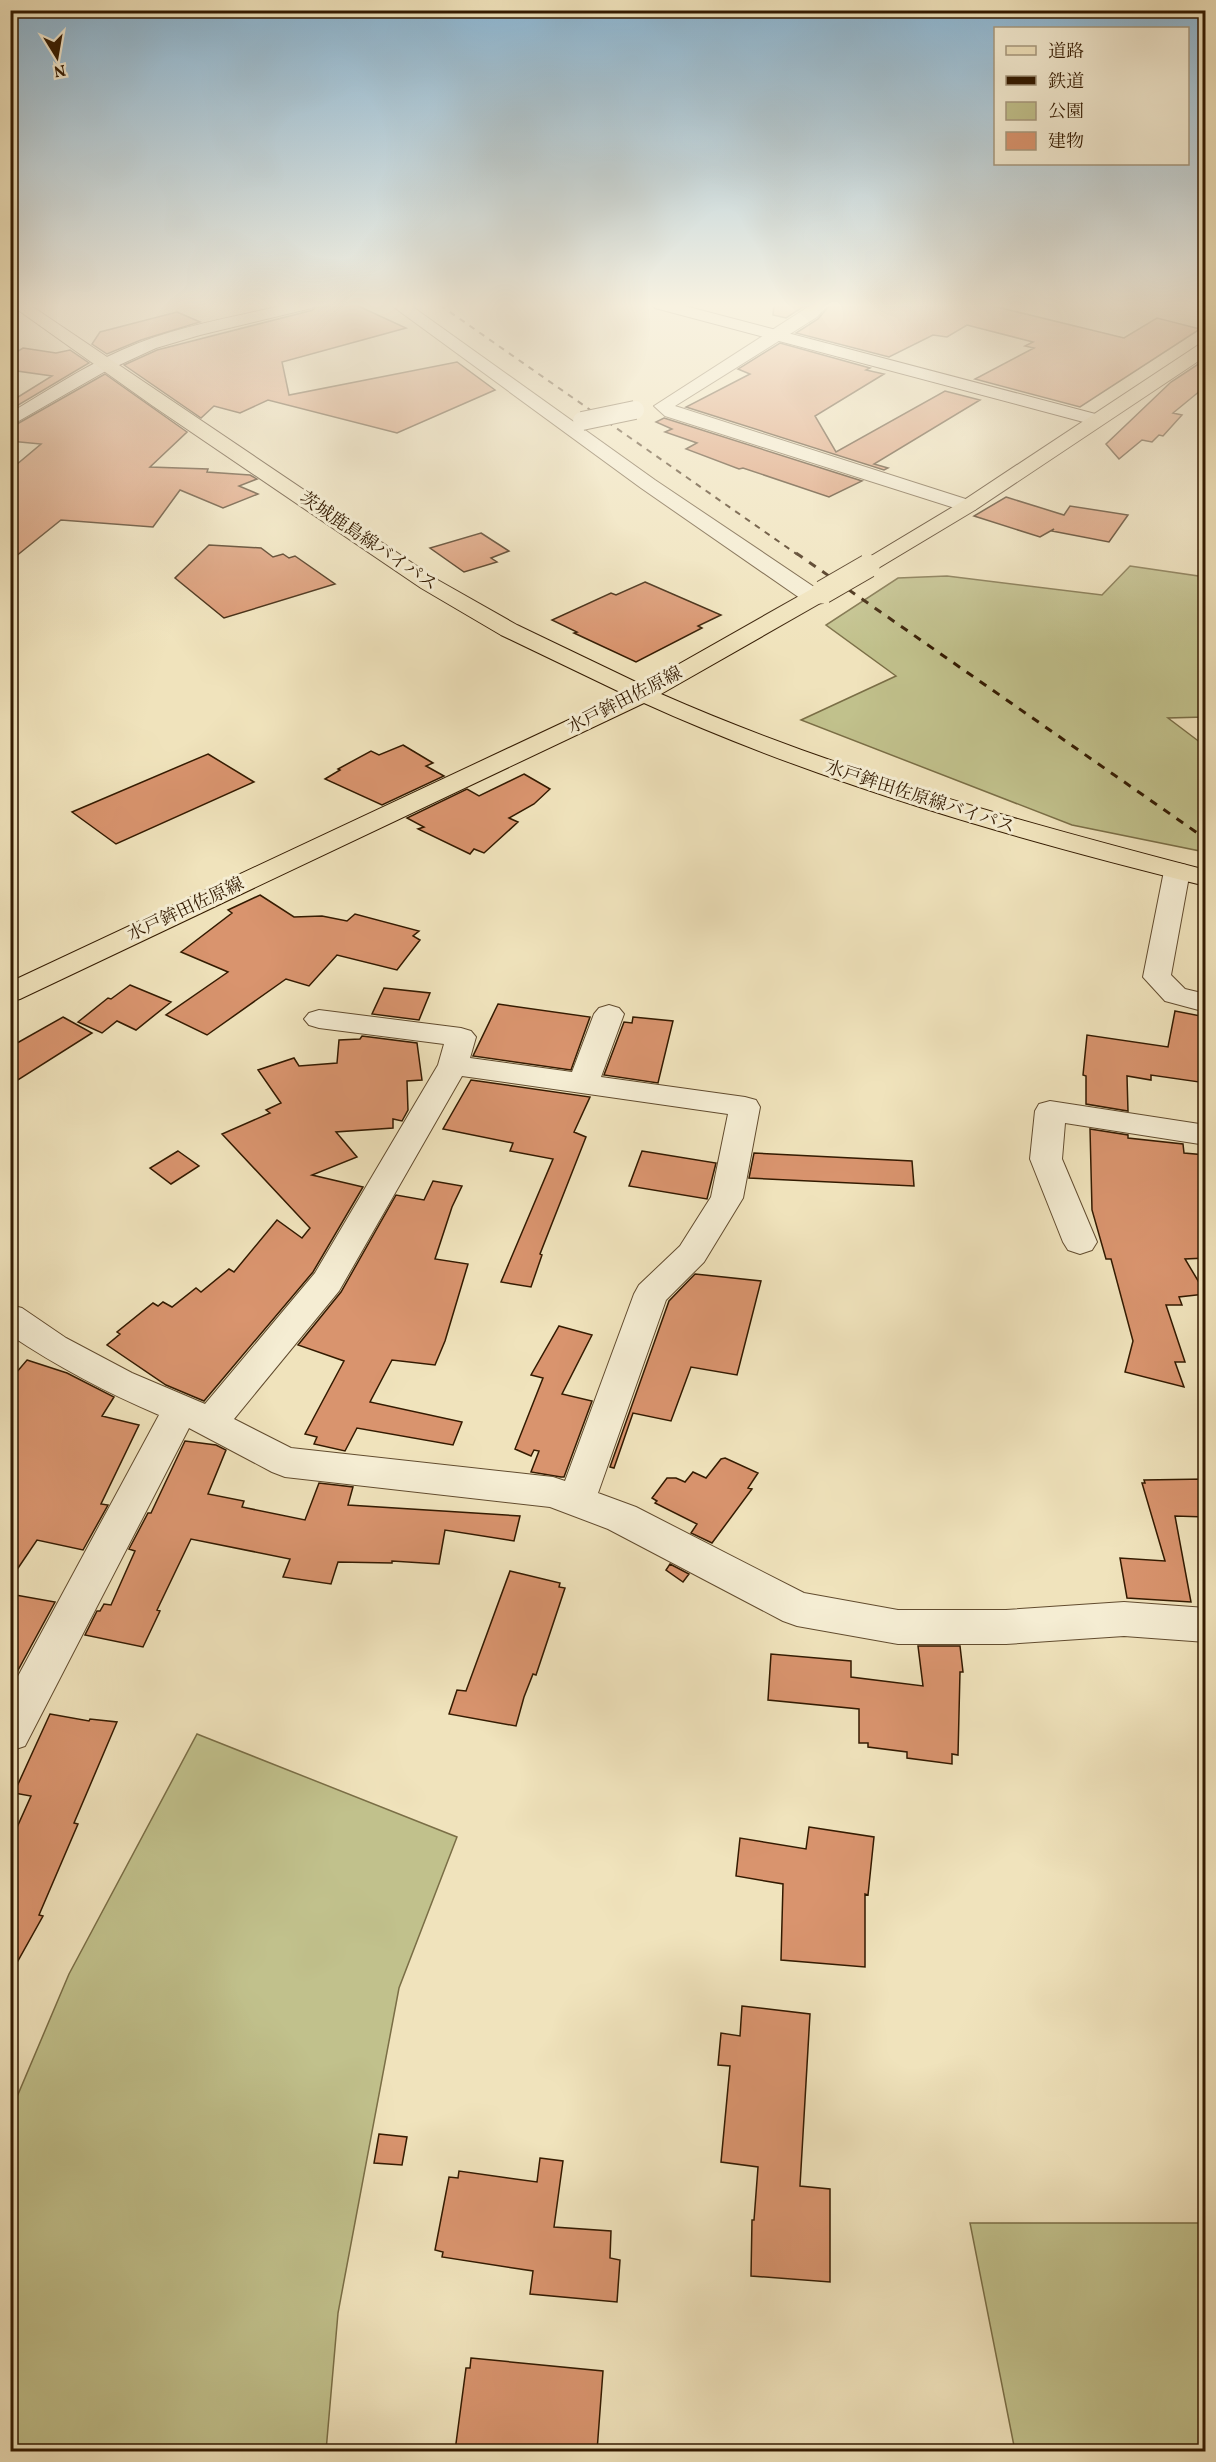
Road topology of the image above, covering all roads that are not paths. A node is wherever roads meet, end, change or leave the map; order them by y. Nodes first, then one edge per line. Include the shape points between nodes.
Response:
1 (186, 420) edge
2 (569, 420) edge
3 (589, 420) edge
4 (698, 420) edge
5 (1097, 420) edge
6 (574, 423) junction
7 (968, 506) junction
8 (819, 595) junction
9 (642, 695) junction
10 (1177, 871) junction
11 (1206, 878) edge
12 (10, 993) edge
13 (1206, 1003) edge
14 (609, 1014) dead end
15 (319, 1019) dead end
16 (453, 1065) junction
17 (583, 1084) junction
18 (1206, 1135) edge
19 (1080, 1242) dead end
20 (10, 1317) edge
21 (195, 1416) junction
22 (576, 1501) junction
23 (1206, 1625) edge
24 (10, 1733) edge

1 - 9 main road, 茨城鹿島線バイパス via 445,593 507,629
2 - 6 street
3 - 6 street, bridge
4 - 7 street
5 - 7 main road, 水戸鉾田佐原線
6 - 8 street
7 - 8 main road, 水戸鉾田佐原線, bridge
8 - 9 main road, 水戸鉾田佐原線
9 - 10 main road, 水戸鉾田佐原線バイパス via 820,766 950,809
9 - 12 main road, 水戸鉾田佐原線
10 - 11 main road, 水戸鉾田佐原線バイパス
10 - 13 street via 1157,977 1175,995
14 - 17 street
15 - 16 street via 461,1036
16 - 17 street
16 - 21 street via 327,1282
17 - 22 street via 745,1107 727,1197 692,1254 651,1294
18 - 19 street via 1050,1111 1046,1159
20 - 21 street via 119,1383
21 - 22 street via 285,1462 553,1492
21 - 24 street
22 - 23 street via 622,1518 797,1609 898,1627 1006,1627 1124,1619

